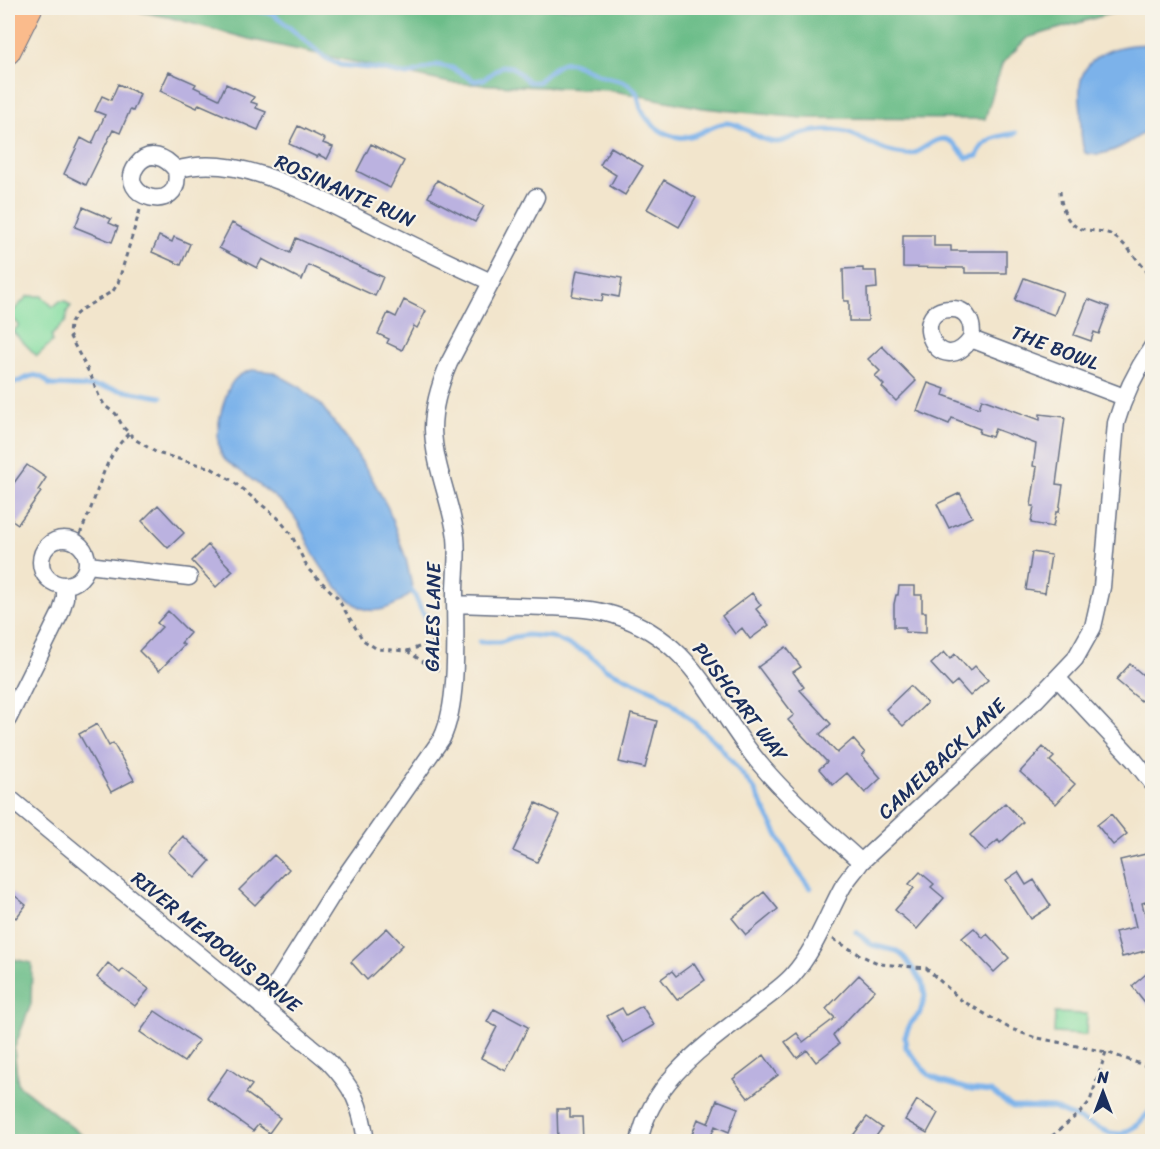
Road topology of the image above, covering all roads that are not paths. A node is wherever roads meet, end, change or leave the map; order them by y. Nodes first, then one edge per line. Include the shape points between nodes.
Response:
1 (30, 8) edge
2 (8, 52) edge
3 (176, 170) junction
4 (536, 197) dead end
5 (491, 282) junction
6 (971, 339) dead end
7 (1152, 347) edge
8 (1124, 397) junction
9 (88, 565) junction
10 (189, 577) dead end
11 (65, 586) junction
12 (455, 604) junction
13 (1058, 679) junction
14 (8, 719) edge
15 (1152, 783) edge
16 (8, 797) edge
17 (861, 862) junction
18 (262, 1007) junction
19 (366, 1142) edge
20 (639, 1142) edge

1 - 2 highway
3 - 3 street via 162,157 144,159 138,163 133,177 135,186 140,194 157,200 173,190
3 - 5 street, ROSINANTE RUN via 207,165 268,178
4 - 5 street, GALES LANE
5 - 12 street, GALES LANE via 449,363 435,406 435,453 456,539
6 - 8 street, THE BOWL
7 - 8 street, CAMELBACK LANE
8 - 13 street, CAMELBACK LANE via 1115,433 1098,610 1075,659
9 - 10 street
9 - 11 street via 78,582
9 - 11 street via 78,543 59,539 47,545 40,563 42,571 52,583
11 - 14 street via 61,612
12 - 17 street, PUSHCART WAY via 584,609 642,626 666,641 692,667 766,772
12 - 18 street, GALES LANE via 449,723 442,738 334,892
13 - 15 street
13 - 17 street, CAMELBACK LANE
16 - 18 street, RIVER MEADOWS DRIVE
17 - 20 street, CAMELBACK LANE via 791,977 701,1049 666,1084 652,1106
18 - 19 street, RIVER MEADOWS DRIVE via 343,1076 358,1103

